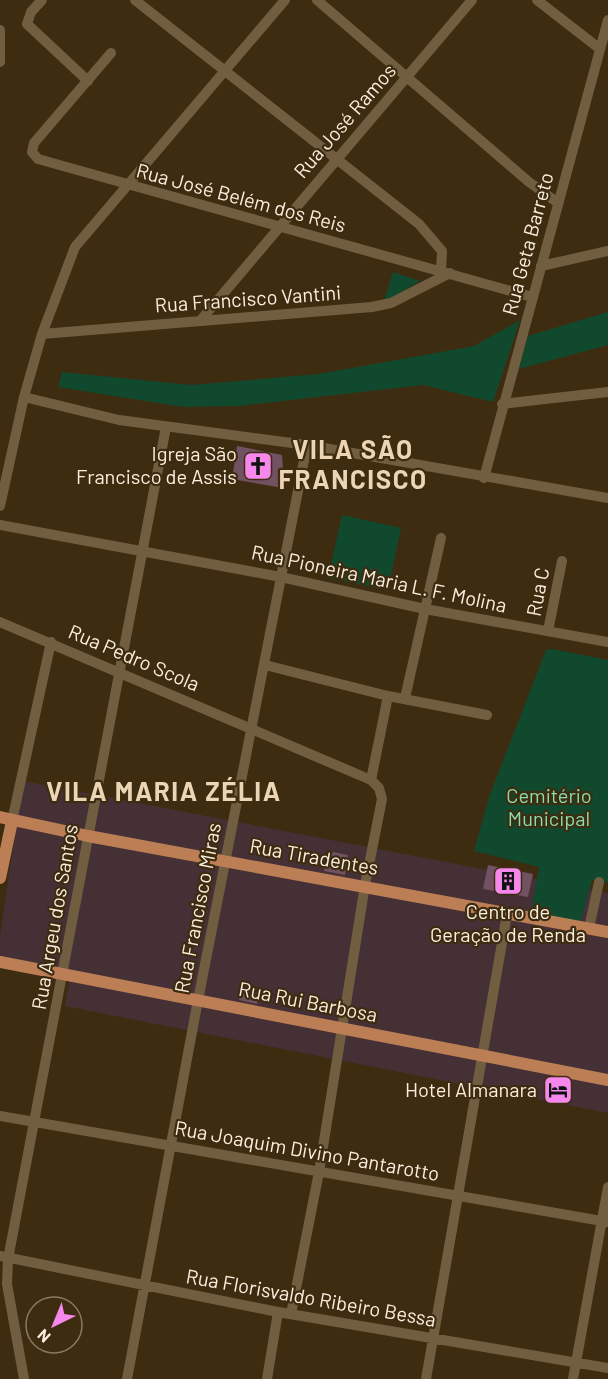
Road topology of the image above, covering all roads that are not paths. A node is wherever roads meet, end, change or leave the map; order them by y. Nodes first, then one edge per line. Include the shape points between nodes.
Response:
1 (42, 0) edge
2 (135, 0) edge
3 (285, 0) edge
4 (317, 0) edge
5 (472, 0) edge
6 (537, 0) edge
7 (608, 20) edge
8 (0, 30) edge
9 (111, 53) dead end
10 (602, 54) edge
11 (0, 62) edge
12 (224, 70) junction
13 (407, 77) junction
14 (87, 81) junction
15 (337, 158) junction
16 (127, 185) junction
17 (558, 203) junction
18 (279, 226) junction
19 (608, 251) edge
20 (541, 266) junction
21 (445, 272) junction
22 (532, 297) junction
23 (200, 321) junction
24 (42, 334) junction
25 (608, 393) edge
26 (24, 397) junction
27 (502, 404) junction
28 (166, 427) junction
29 (307, 445) junction
30 (484, 478) junction
31 (608, 498) edge
32 (0, 506) edge
33 (0, 525) edge
34 (441, 538) dead end
35 (142, 550) junction
36 (562, 561) dead end
37 (281, 578) junction
38 (425, 609) junction
39 (0, 622) edge
40 (548, 631) junction
41 (51, 642) junction
42 (608, 642) edge
43 (265, 665) junction
44 (120, 672) junction
45 (388, 696) junction
46 (405, 698) junction
47 (487, 715) dead end
48 (253, 729) junction
49 (371, 780) junction
50 (6, 819) edge
51 (88, 836) junction
52 (4, 840) edge
53 (226, 860) junction
54 (0, 878) edge
55 (599, 882) dead end
56 (365, 885) junction
57 (507, 914) junction
58 (589, 928) junction
59 (608, 932) edge
60 (0, 962) edge
61 (63, 975) junction
62 (198, 1000) junction
63 (344, 1029) junction
64 (484, 1057) junction
65 (608, 1080) edge
66 (0, 1116) edge
67 (34, 1122) junction
68 (171, 1146) junction
69 (319, 1172) junction
70 (608, 1188) edge
71 (459, 1196) junction
72 (605, 1222) edge
73 (4, 1258) edge
74 (146, 1287) junction
75 (5, 1310) edge
76 (278, 1312) junction
77 (291, 1314) junction
78 (434, 1339) junction
79 (576, 1362) junction
80 (608, 1368) edge
81 (24, 1379) edge
82 (127, 1379) edge
83 (267, 1379) edge
84 (426, 1379) edge
85 (573, 1379) edge

1 - 14 street via 27,24
2 - 12 street
3 - 12 street
4 - 13 street
5 - 13 street, Rua José Ramos
6 - 10 street
7 - 10 street, Rua Geta Barreto
8 - 11 street
9 - 14 street, Rua José Belém dos Reis
10 - 17 street, Rua Geta Barreto
12 - 15 street
12 - 16 street
13 - 15 street, Rua José Ramos
13 - 17 street
14 - 16 street, Rua José Belém dos Reis via 38,138 32,152 38,159
15 - 18 street, Rua José Ramos
15 - 21 street via 429,233 442,251
16 - 18 street, Rua José Belém dos Reis
16 - 24 street via 75,247
17 - 20 street, Rua Geta Barreto
18 - 21 street, Rua José Belém dos Reis
18 - 23 street, Rua José Ramos
19 - 20 street
20 - 22 street, Rua Geta Barreto
21 - 22 street, Rua José Belém dos Reis
21 - 23 street, Rua Francisco Vantini via 384,305
22 - 27 street, Rua Geta Barreto
23 - 24 street, Rua Francisco Vantini
24 - 26 street
25 - 27 street
26 - 28 street via 93,415
26 - 32 street
27 - 30 street, Rua Geta Barreto
28 - 29 street
28 - 35 street, Rua Argeu dos Santos
29 - 30 street
29 - 37 street, Rua Francisco Miras
30 - 31 street
33 - 35 street, Rua Pioneira Maria L. F. Molina
34 - 38 street
35 - 37 street, Rua Pioneira Maria L. F. Molina
35 - 44 street, Rua Argeu dos Santos
36 - 40 street, Rua C
37 - 38 street, Rua Pioneira Maria L. F. Molina
37 - 43 street, Rua Francisco Miras
38 - 40 street, Rua Pioneira Maria L. F. Molina
38 - 46 street
39 - 41 street, Rua Pedro Scola
40 - 42 street, Rua Pioneira Maria L. F. Molina
41 - 44 street, Rua Pedro Scola
41 - 50 street
43 - 45 street
43 - 48 street, Rua Francisco Miras
44 - 48 street, Rua Pedro Scola
44 - 51 street, Rua Argeu dos Santos
45 - 46 street
45 - 49 street
46 - 47 street
48 - 49 street, Rua Pedro Scola
48 - 53 street, Rua Francisco Miras
49 - 56 street via 382,798
50 - 51 main road, Rua Tiradentes
50 - 52 main road
51 - 53 main road, Rua Tiradentes
51 - 61 street, Rua Argeu dos Santos
52 - 54 main road
53 - 56 main road, Rua Tiradentes
53 - 62 street, Rua Francisco Miras
55 - 58 street
56 - 57 main road, Rua Tiradentes
56 - 63 street
57 - 58 main road, Rua Tiradentes
57 - 64 street
58 - 59 main road, Rua Tiradentes
60 - 61 main road, Rua Rui Barbosa
61 - 62 main road, Rua Rui Barbosa
61 - 67 street, Rua Argeu dos Santos
62 - 63 main road, Rua Rui Barbosa
62 - 68 street, Rua Francisco Miras
63 - 64 main road, Rua Rui Barbosa
63 - 69 street
64 - 65 main road, Rua Rui Barbosa
64 - 71 street
66 - 67 street, Rua Joaquim Divino Pantarotto
67 - 68 street, Rua Joaquim Divino Pantarotto
67 - 73 street, Rua Argeu dos Santos
68 - 69 street, Rua Joaquim Divino Pantarotto
68 - 74 street, Rua Francisco Miras
69 - 71 street, Rua Joaquim Divino Pantarotto
69 - 77 street
70 - 72 street
71 - 72 street, Rua Joaquim Divino Pantarotto
71 - 78 street
72 - 79 street
73 - 74 street, Rua Florisvaldo Ribeiro Bessa
73 - 75 street, Rua Argeu dos Santos
74 - 76 street, Rua Florisvaldo Ribeiro Bessa
74 - 82 street, Rua Francisco Miras
75 - 81 street, Rua Argeu dos Santos
76 - 77 street, Rua Florisvaldo Ribeiro Bessa
76 - 83 street
77 - 78 street, Rua Florisvaldo Ribeiro Bessa
78 - 79 street, Rua Florisvaldo Ribeiro Bessa
78 - 84 street
79 - 80 street, Rua Florisvaldo Ribeiro Bessa
79 - 85 street

